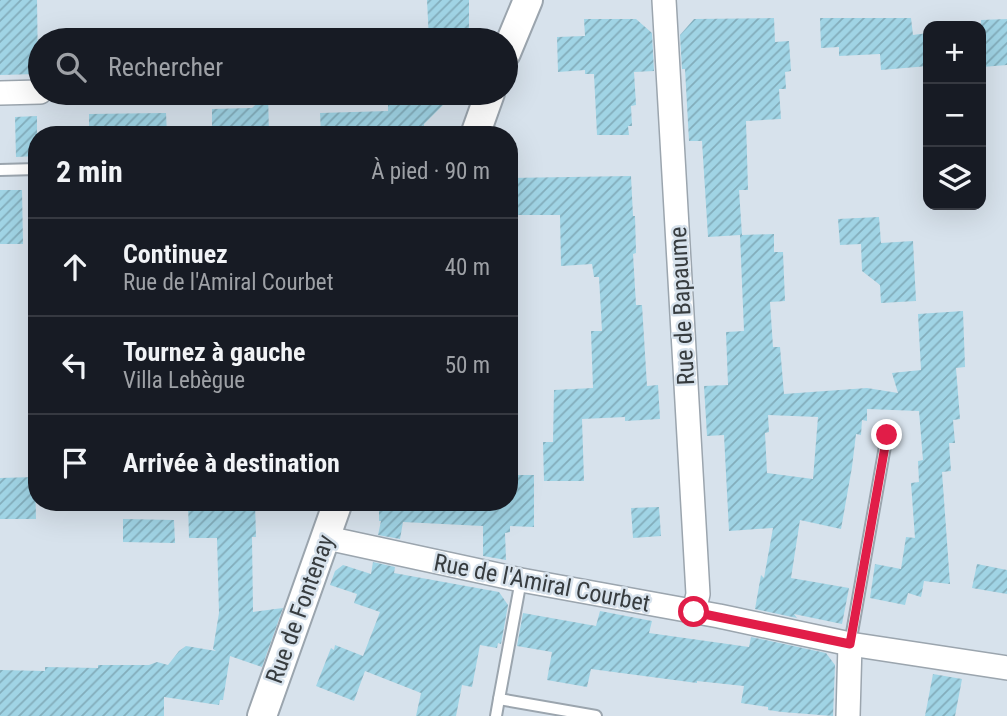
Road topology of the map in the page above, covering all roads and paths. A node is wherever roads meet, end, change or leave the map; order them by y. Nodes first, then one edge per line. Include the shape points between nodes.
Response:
1 (528, 0) edge
2 (664, 0) edge
3 (516, 28) edge
4 (28, 92) edge
5 (0, 93) edge
6 (486, 105) edge
7 (478, 126) edge
8 (28, 169) edge
9 (0, 170) edge
10 (887, 435) dead end
11 (335, 511) edge
12 (327, 538) junction
13 (521, 580) junction
14 (694, 612) junction
15 (850, 644) junction
16 (1007, 668) edge
17 (499, 699) junction
18 (262, 716) edge
19 (496, 716) edge
20 (596, 716) edge
21 (848, 716) edge

1 - 3 street
2 - 14 street, Rue de Bapaume via 698,594
4 - 5 street
6 - 7 street
8 - 9 lane
10 - 15 lane
11 - 12 street, Rue de Fontenay
12 - 13 street, Rue de l'Amiral Courbet
12 - 18 street, Rue de Fontenay
13 - 14 street, Rue de l'Amiral Courbet
13 - 17 lane
14 - 15 street, Rue de l'Amiral Courbet
15 - 16 street, Rue de l'Amiral Courbet
15 - 21 street
17 - 19 lane
17 - 20 lane

